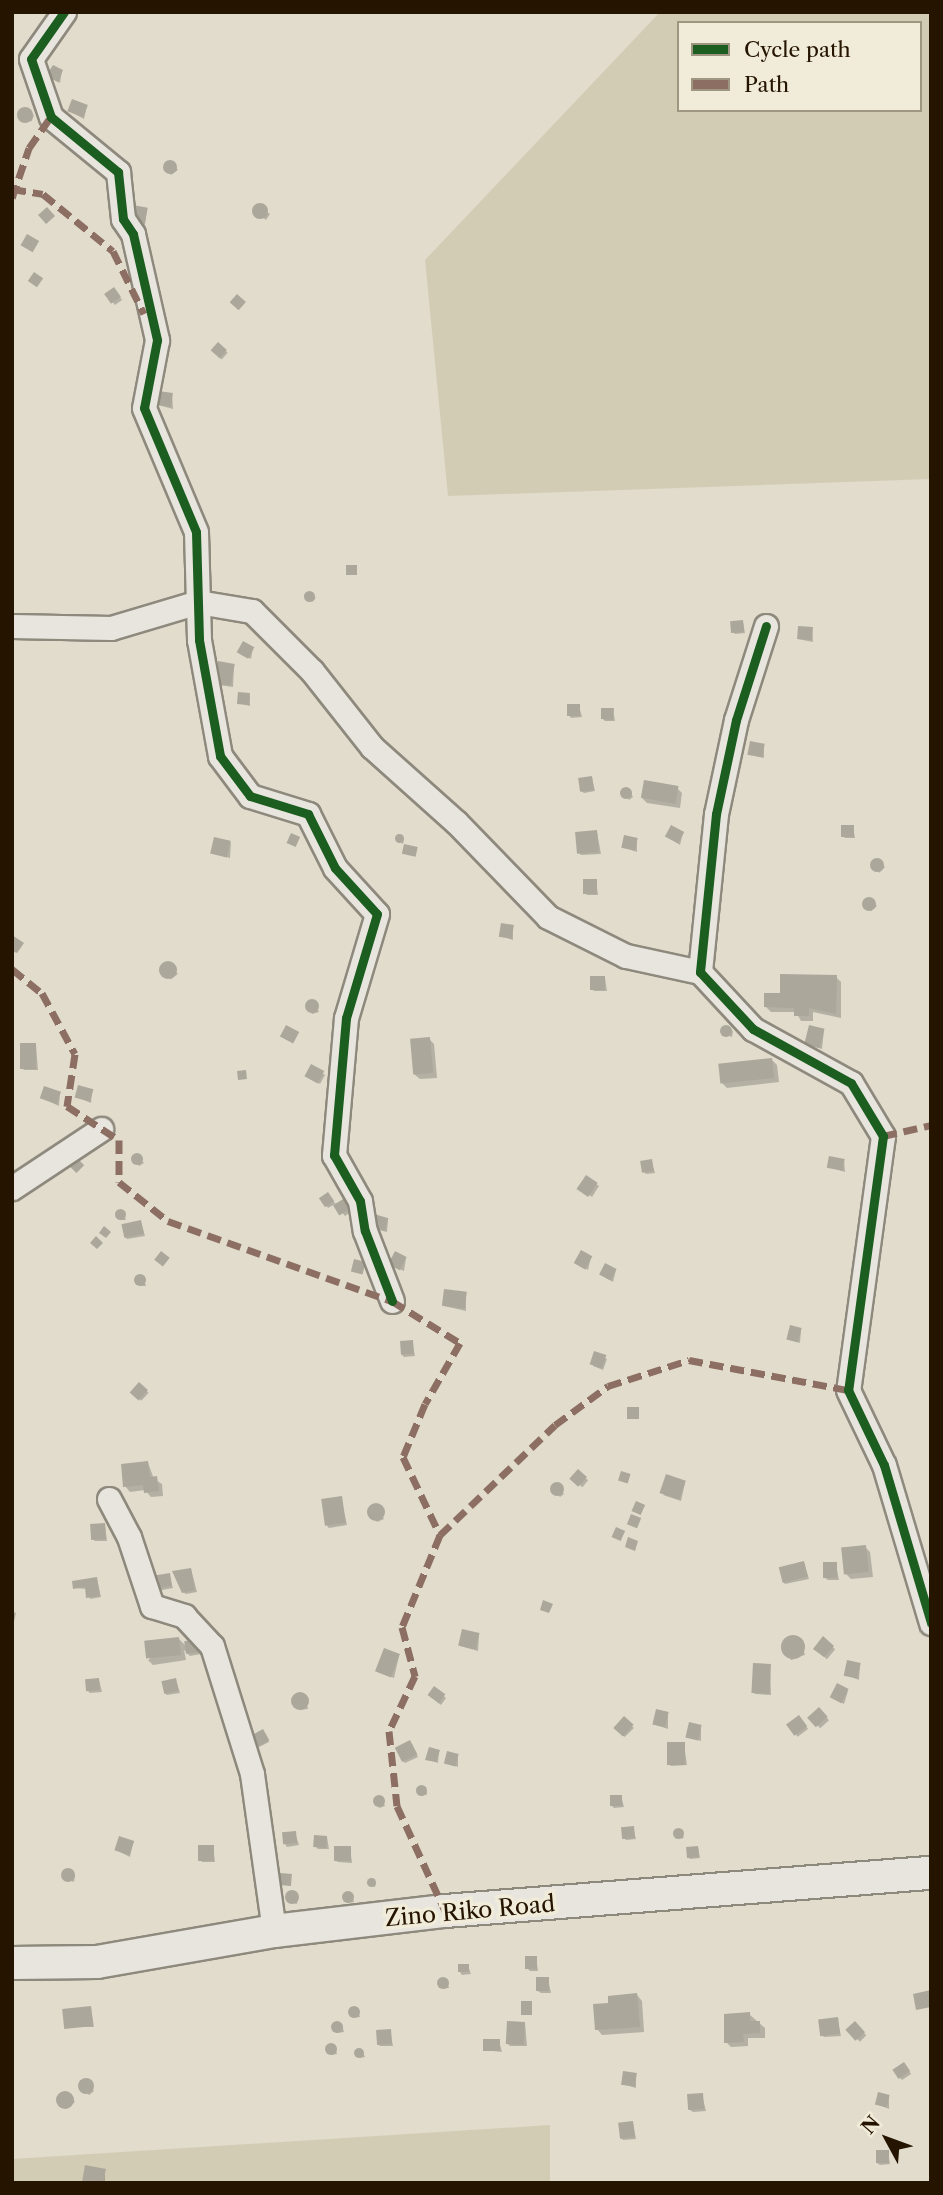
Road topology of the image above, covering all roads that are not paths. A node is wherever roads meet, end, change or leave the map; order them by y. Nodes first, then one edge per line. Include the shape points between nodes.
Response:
1 (64, 12) edge
2 (198, 602) junction
3 (12, 626) edge
4 (766, 626) dead end
5 (700, 972) junction
6 (101, 1129) dead end
7 (12, 1188) edge
8 (392, 1301) dead end
9 (109, 1500) dead end
10 (931, 1623) edge
11 (931, 1873) edge
12 (274, 1931) junction
13 (12, 1963) edge

1 - 2 street via 32,59 51,117 118,172 122,219 133,234 157,340 144,408 196,532
2 - 3 street via 111,628
2 - 5 street via 252,611 312,671 372,747 456,822 548,917 626,957
2 - 8 street via 198,640 220,755 250,796 308,814 335,868 377,914 346,1018 334,1155 360,1202 365,1231
4 - 5 street via 736,720 716,814
5 - 10 street via 753,1029 851,1083 883,1136 848,1390 884,1465
6 - 7 street
9 - 12 street via 130,1538 152,1606 184,1616 212,1646 252,1774
11 - 12 street, Zino Riko Road via 445,1911
12 - 13 street, Zino Riko Road via 97,1962

